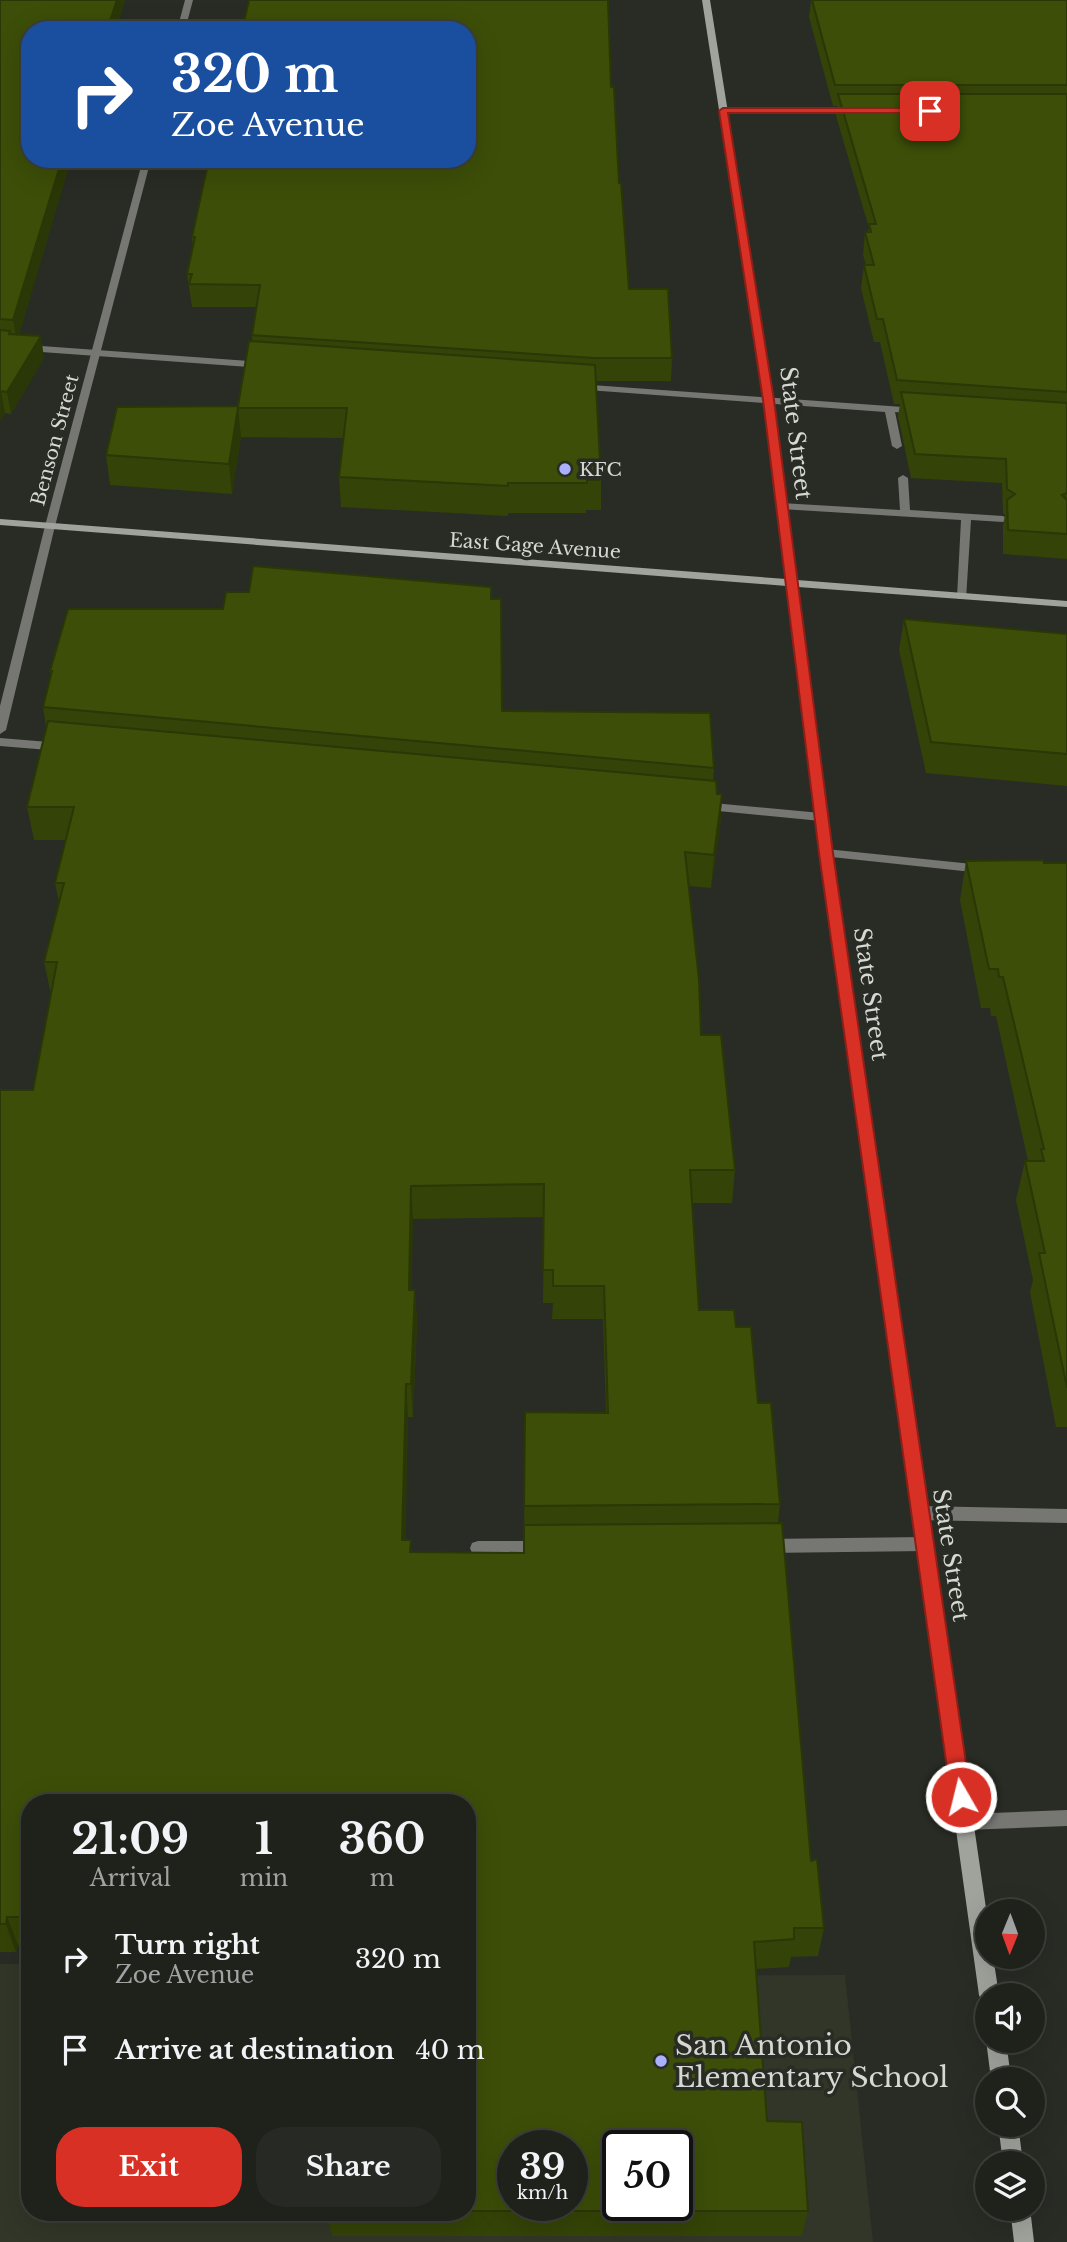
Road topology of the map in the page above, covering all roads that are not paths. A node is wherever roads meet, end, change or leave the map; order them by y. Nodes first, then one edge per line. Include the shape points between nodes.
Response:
1 (189, 0) edge
2 (706, 0) edge
3 (183, 21) edge
4 (723, 111) junction
5 (862, 111) edge
6 (145, 168) edge
7 (0, 346) edge
8 (96, 353) junction
9 (274, 365) edge
10 (562, 386) edge
11 (769, 400) junction
12 (889, 409) junction
13 (930, 412) edge
14 (897, 446) dead end
15 (903, 478) dead end
16 (781, 506) junction
17 (905, 512) junction
18 (967, 516) junction
19 (1003, 519) dead end
20 (0, 522) edge
21 (50, 526) junction
22 (792, 584) junction
23 (962, 597) junction
24 (1067, 604) edge
25 (0, 730) edge
26 (0, 742) edge
27 (69, 748) edge
28 (695, 805) edge
29 (821, 817) junction
30 (826, 853) junction
31 (1000, 871) edge
32 (919, 1513) junction
33 (1067, 1517) edge
34 (925, 1544) junction
35 (751, 1546) edge
36 (478, 1548) dead end
37 (560, 1548) edge
38 (1067, 1818) edge
39 (965, 1822) junction
40 (987, 1983) edge
41 (1022, 2221) edge
42 (1024, 2242) edge

1 - 3 street
2 - 4 main road, State Street
4 - 5 street
4 - 11 main road, State Street
6 - 8 street, Benson Street
7 - 8 street
8 - 9 street
8 - 21 street, Benson Street
10 - 11 street
11 - 12 street
11 - 16 main road, State Street
12 - 13 street
12 - 14 street
15 - 17 street
16 - 17 street
16 - 22 main road, State Street
17 - 18 street
18 - 19 street
18 - 23 street
20 - 21 main road, East Gage Avenue
21 - 22 main road, East Gage Avenue
21 - 25 street, Benson Street
22 - 23 main road, East Gage Avenue
22 - 29 main road, State Street
23 - 24 main road, East Gage Avenue
26 - 27 street
28 - 29 street
29 - 30 main road, State Street
30 - 31 street
30 - 32 main road, State Street
32 - 33 street
32 - 34 main road, State Street
34 - 35 street
34 - 39 main road, State Street
36 - 37 street
38 - 39 street
39 - 40 main road, State Street
41 - 42 main road

